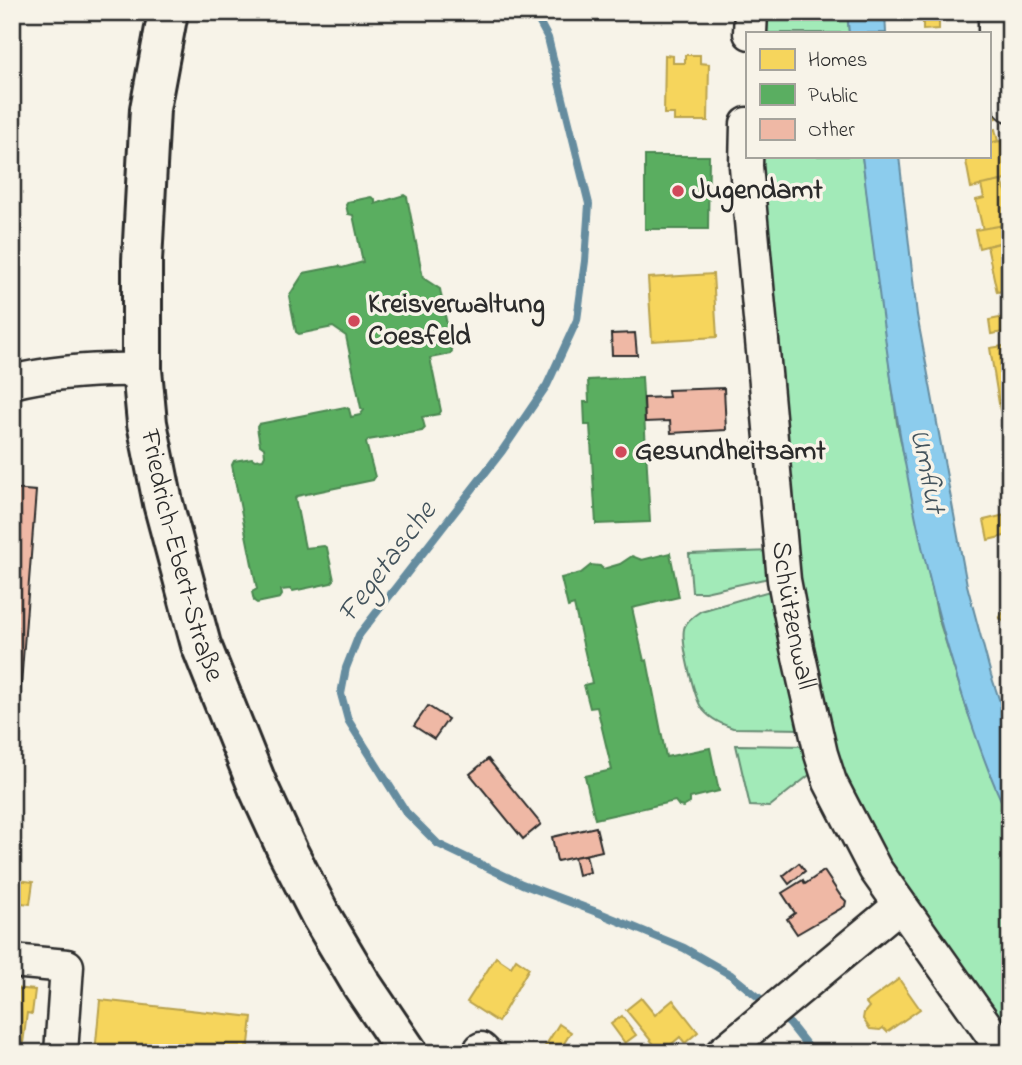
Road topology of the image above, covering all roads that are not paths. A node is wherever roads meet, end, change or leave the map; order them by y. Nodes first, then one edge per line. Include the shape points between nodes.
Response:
1 (168, 12) edge
2 (751, 12) edge
3 (995, 12) edge
4 (750, 32) edge
5 (1010, 105) edge
6 (746, 158) edge
7 (142, 370) junction
8 (12, 382) edge
9 (899, 905) junction
10 (12, 961) edge
11 (61, 1053) edge
12 (408, 1053) edge
13 (722, 1053) edge
14 (1005, 1053) edge

1 - 7 street, Friedrich-Ebert-Straße via 150,109
2 - 4 street
3 - 5 street
6 - 9 street, Schützenwall via 776,495 797,648 830,782
7 - 8 street via 75,370
7 - 12 street, Friedrich-Ebert-Straße via 146,423 163,503 201,645 288,852 348,962
9 - 13 street
9 - 14 street, Schützenwall
10 - 11 street via 67,966

